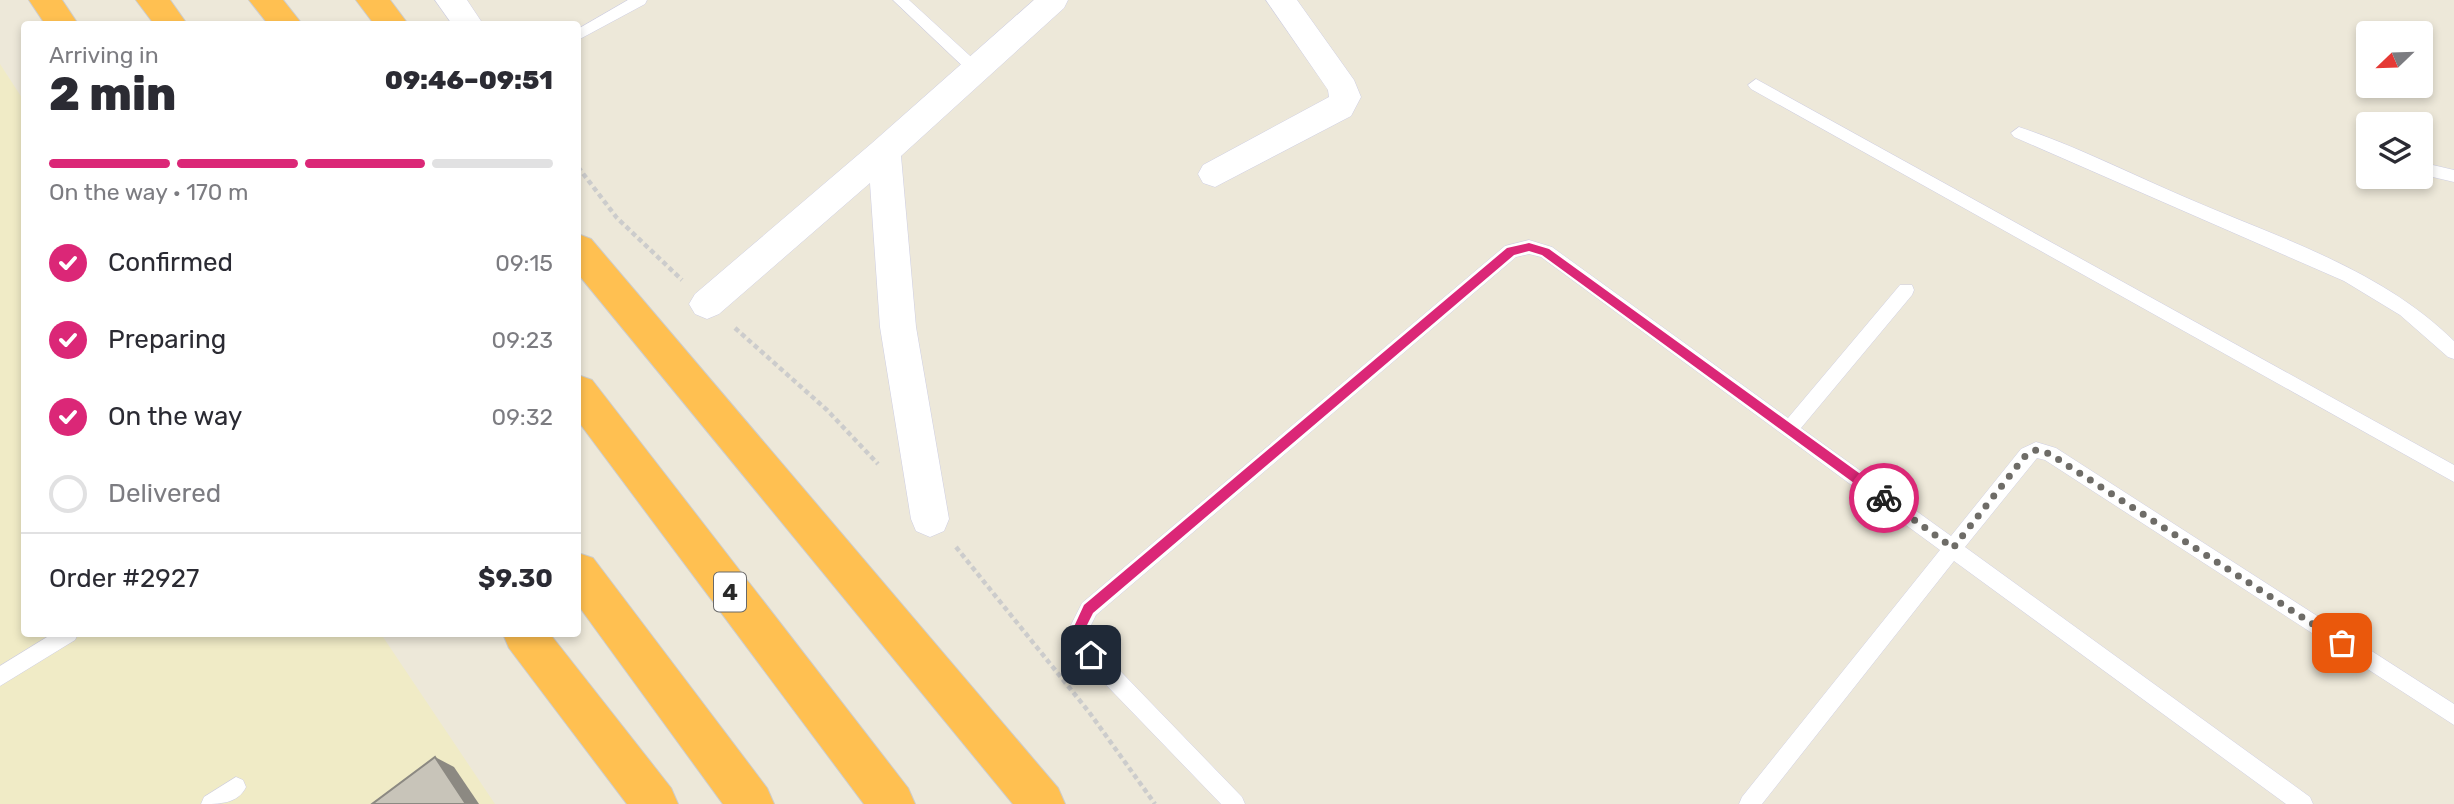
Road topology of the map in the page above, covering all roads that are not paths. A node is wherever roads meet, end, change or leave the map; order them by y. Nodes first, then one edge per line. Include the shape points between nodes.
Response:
1 (45, 0) edge
2 (152, 0) edge
3 (265, 0) edge
4 (372, 0) edge
5 (450, 0) edge
6 (640, 0) edge
7 (900, 0) edge
8 (1053, 0) edge
9 (1281, 0) edge
10 (60, 21) edge
11 (169, 21) edge
12 (283, 21) edge
13 (390, 21) edge
14 (466, 21) edge
15 (581, 33) edge
16 (975, 69) junction
17 (1756, 85) dead end
18 (2019, 133) dead end
19 (884, 152) junction
20 (2433, 171) edge
21 (1215, 174) dead end
22 (2454, 176) edge
23 (581, 253) edge
24 (1906, 290) dead end
25 (707, 303) road end
26 (2454, 352) edge
27 (581, 397) edge
28 (1790, 429) junction
29 (2454, 474) edge
30 (930, 519) road end
31 (1953, 548) junction
32 (581, 576) edge
33 (63, 637) edge
34 (525, 637) edge
35 (0, 677) edge
36 (2454, 715) edge
37 (236, 787) dead end
38 (887, 798) edge
39 (211, 804) edge
40 (655, 804) edge
41 (751, 804) edge
42 (1042, 804) edge
43 (1235, 804) edge
44 (1749, 804) edge
45 (2303, 804) edge

1 - 10 highway
2 - 11 highway
3 - 12 highway
4 - 13 highway
5 - 14 street
6 - 15 lane
7 - 16 lane
8 - 16 street
9 - 21 street via 1345,97 1340,107
16 - 19 street
17 - 29 lane
18 - 26 lane via 2329,266 2435,331
19 - 25 street
19 - 30 street via 898,327
20 - 22 lane
23 - 42 highway
24 - 28 lane
27 - 38 highway, 4
28 - 31 lane
28 - 43 lane via 1546,252 1529,247 1511,251 1089,609 1078,631 1091,655
31 - 36 lane via 2026,455 2036,450 2050,454
31 - 44 lane
31 - 45 lane
32 - 41 highway
33 - 35 lane
34 - 40 highway
37 - 39 lane

